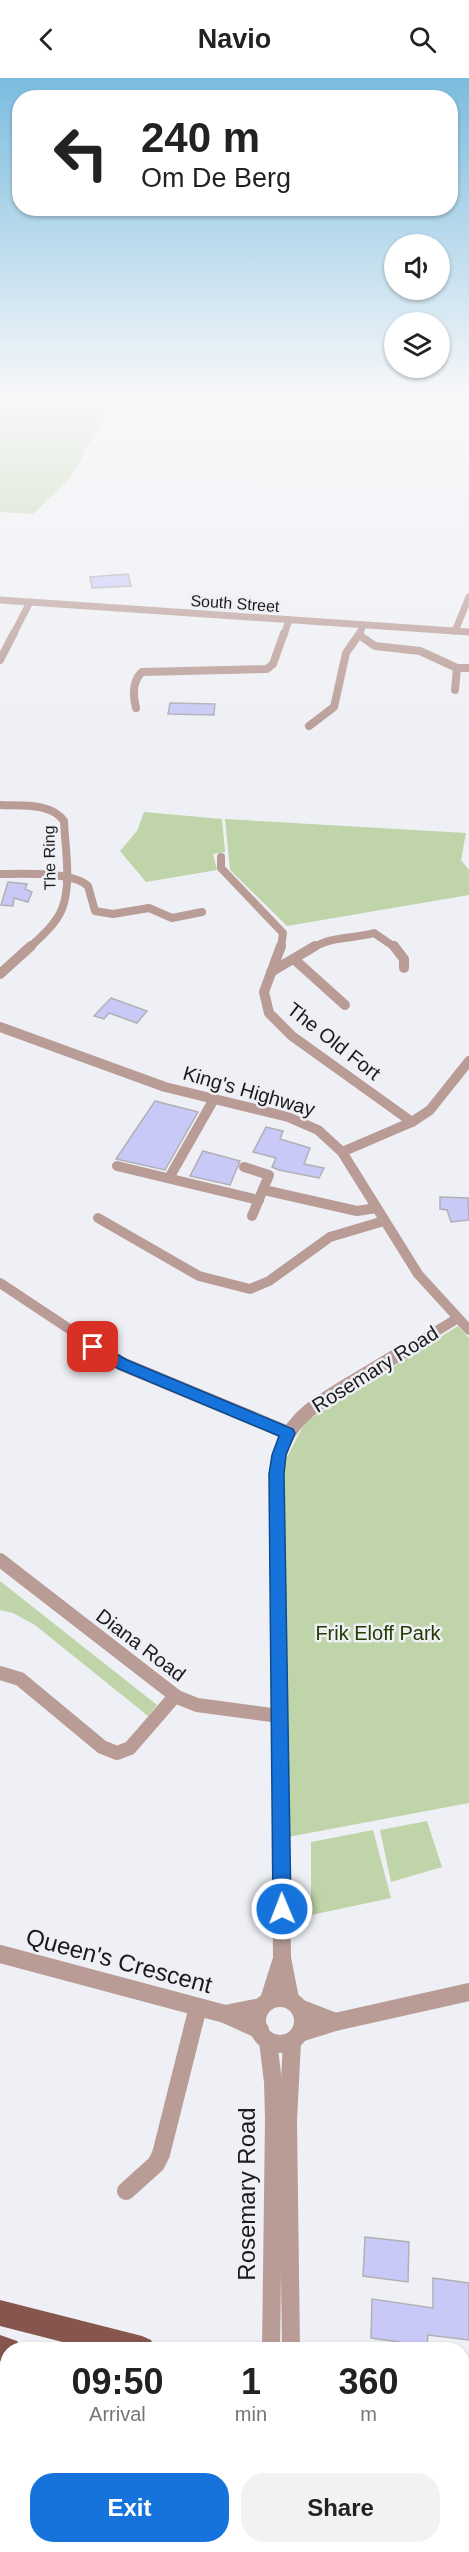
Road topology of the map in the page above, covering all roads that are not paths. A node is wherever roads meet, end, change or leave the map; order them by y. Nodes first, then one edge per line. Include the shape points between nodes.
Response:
1 (469, 597) edge
2 (0, 600) edge
3 (30, 602) junction
4 (289, 620) junction
5 (363, 625) junction
6 (455, 631) junction
7 (469, 633) edge
8 (359, 635) junction
9 (0, 660) edge
10 (457, 668) junction
11 (469, 668) edge
12 (455, 690) dead end
13 (136, 708) dead end
14 (309, 726) dead end
15 (0, 805) edge
16 (221, 857) dead end
17 (0, 874) edge
18 (65, 877) junction
19 (202, 912) dead end
20 (295, 960) junction
21 (404, 968) dead end
22 (271, 972) junction
23 (0, 974) edge
24 (345, 1005) dead end
25 (0, 1027) edge
26 (469, 1061) edge
27 (214, 1099) junction
28 (411, 1122) junction
29 (342, 1152) junction
30 (117, 1166) dead end
31 (244, 1167) dead end
32 (169, 1178) junction
33 (261, 1195) junction
34 (376, 1208) junction
35 (252, 1216) dead end
36 (98, 1218) dead end
37 (384, 1221) junction
38 (0, 1283) edge
39 (458, 1318) junction
40 (469, 1330) edge
41 (288, 1433) junction
42 (0, 1560) edge
43 (0, 1673) edge
44 (175, 1696) junction
45 (279, 1716) junction
46 (0, 1954) edge
47 (282, 1958) junction
48 (469, 1992) edge
49 (265, 2003) junction
50 (294, 2003) junction
51 (198, 2007) junction
52 (225, 2014) junction
53 (335, 2022) junction
54 (264, 2036) junction
55 (296, 2037) junction
56 (126, 2191) dead end
57 (0, 2313) edge
58 (114, 2342) edge
59 (271, 2342) edge
60 (291, 2342) edge

1 - 6 street
2 - 3 street, South Street
3 - 4 street, South Street
3 - 9 street
4 - 5 street, South Street
4 - 13 street via 269,668 142,672 133,694
5 - 6 street, South Street
5 - 8 street
6 - 7 street, South Street
8 - 10 street via 372,645 420,651
8 - 14 street via 346,653 334,707
10 - 11 street
10 - 12 street
15 - 18 street, The Ring via 47,809 60,814 64,821
16 - 22 street, The Old Fort via 220,866 228,877 282,930 282,944
17 - 18 street
18 - 19 street via 87,884 93,907 100,913 149,908 172,918
18 - 23 street, The Ring via 58,917
20 - 21 street via 329,940 374,933 403,956
20 - 22 street
20 - 24 street
22 - 28 street, The Old Fort via 264,997 277,1023
25 - 27 street, King's Highway via 165,1087
26 - 28 street via 430,1110
27 - 29 street, King's Highway via 301,1121
27 - 32 street
28 - 29 street
29 - 34 street, King's Highway
30 - 32 street
31 - 33 street via 269,1174
32 - 33 street
33 - 34 street via 357,1211
33 - 35 street
34 - 37 street, King's Highway
36 - 37 street via 199,1276 250,1289 269,1281 330,1237
37 - 39 street, King's Highway via 418,1274
38 - 41 street via 122,1364
39 - 40 street, King's Highway
39 - 41 street, Rosemary Road via 307,1410
41 - 45 street, Rosemary Road via 276,1474
42 - 44 street, Diana Road
43 - 44 street via 20,1679 102,1747 117,1753 130,1748
44 - 45 street, Diana Road via 197,1705
45 - 47 street, Rosemary Road
46 - 51 street, Queen's Crescent
47 - 49 street, Rosemary Road
47 - 50 street, Rosemary Road
48 - 53 street
49 - 50 street via 278,1996
49 - 52 street, Queen's Crescent
49 - 54 street via 258,2017
50 - 53 street
50 - 55 street via 303,2020
51 - 52 street, Queen's Crescent
51 - 56 street via 161,2154 147,2174
52 - 54 street, Queen's Crescent
53 - 55 street
54 - 55 street via 280,2045
54 - 59 street, Rosemary Road via 273,2082 274,2119
55 - 60 street, Rosemary Road via 288,2120
57 - 58 main road

